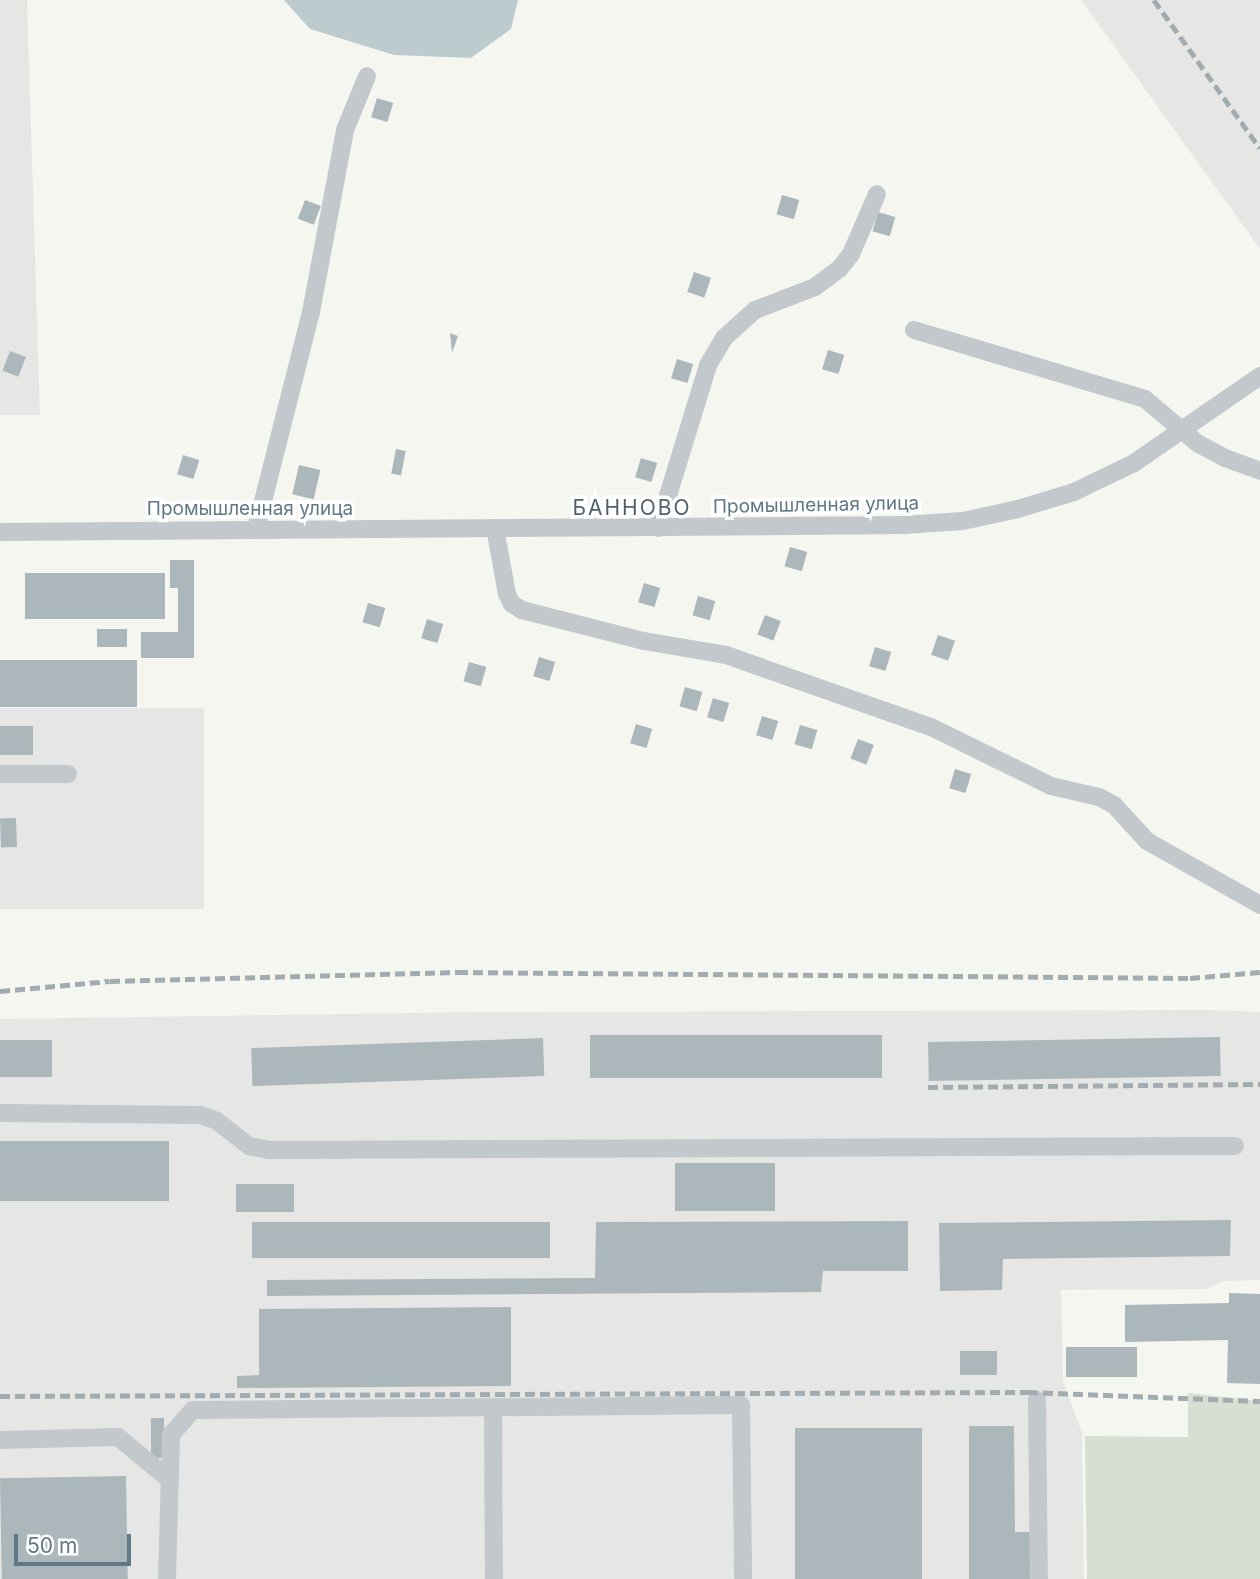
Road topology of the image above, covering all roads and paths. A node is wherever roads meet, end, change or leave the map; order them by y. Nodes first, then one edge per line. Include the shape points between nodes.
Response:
1 (367, 76) dead end
2 (877, 194) dead end
3 (914, 330) dead end
4 (1260, 376) edge
5 (1181, 432) junction
6 (1260, 471) edge
7 (495, 528) junction
8 (658, 528) junction
9 (256, 529) junction
10 (0, 532) edge
11 (0, 774) edge
12 (68, 774) dead end
13 (1260, 905) edge
14 (0, 1113) edge
15 (1235, 1146) dead end
16 (1037, 1400) dead end
17 (493, 1408) junction
18 (0, 1440) edge
19 (170, 1480) junction
20 (167, 1579) edge
21 (494, 1579) edge
22 (743, 1579) edge
23 (1039, 1579) edge

1 - 9 street via 345,130 311,312
2 - 8 street via 851,254 839,270 815,287 755,310 724,338 708,365
3 - 5 street via 1145,399
4 - 5 street, Промышленная улица
5 - 6 street via 1225,458
5 - 8 street, Промышленная улица via 1134,463 1074,492 963,521 904,526
7 - 8 street, Промышленная улица
7 - 9 street, Промышленная улица
7 - 13 street via 507,594 522,610 644,642 726,655 932,727 1051,786 1114,805 1147,841
9 - 10 street, Промышленная улица
11 - 12 street
14 - 15 street via 200,1115 217,1121 248,1146 268,1150
16 - 23 street
17 - 19 street via 193,1410 171,1436
17 - 21 street
17 - 22 street via 741,1405
18 - 19 street via 118,1437
19 - 20 street

